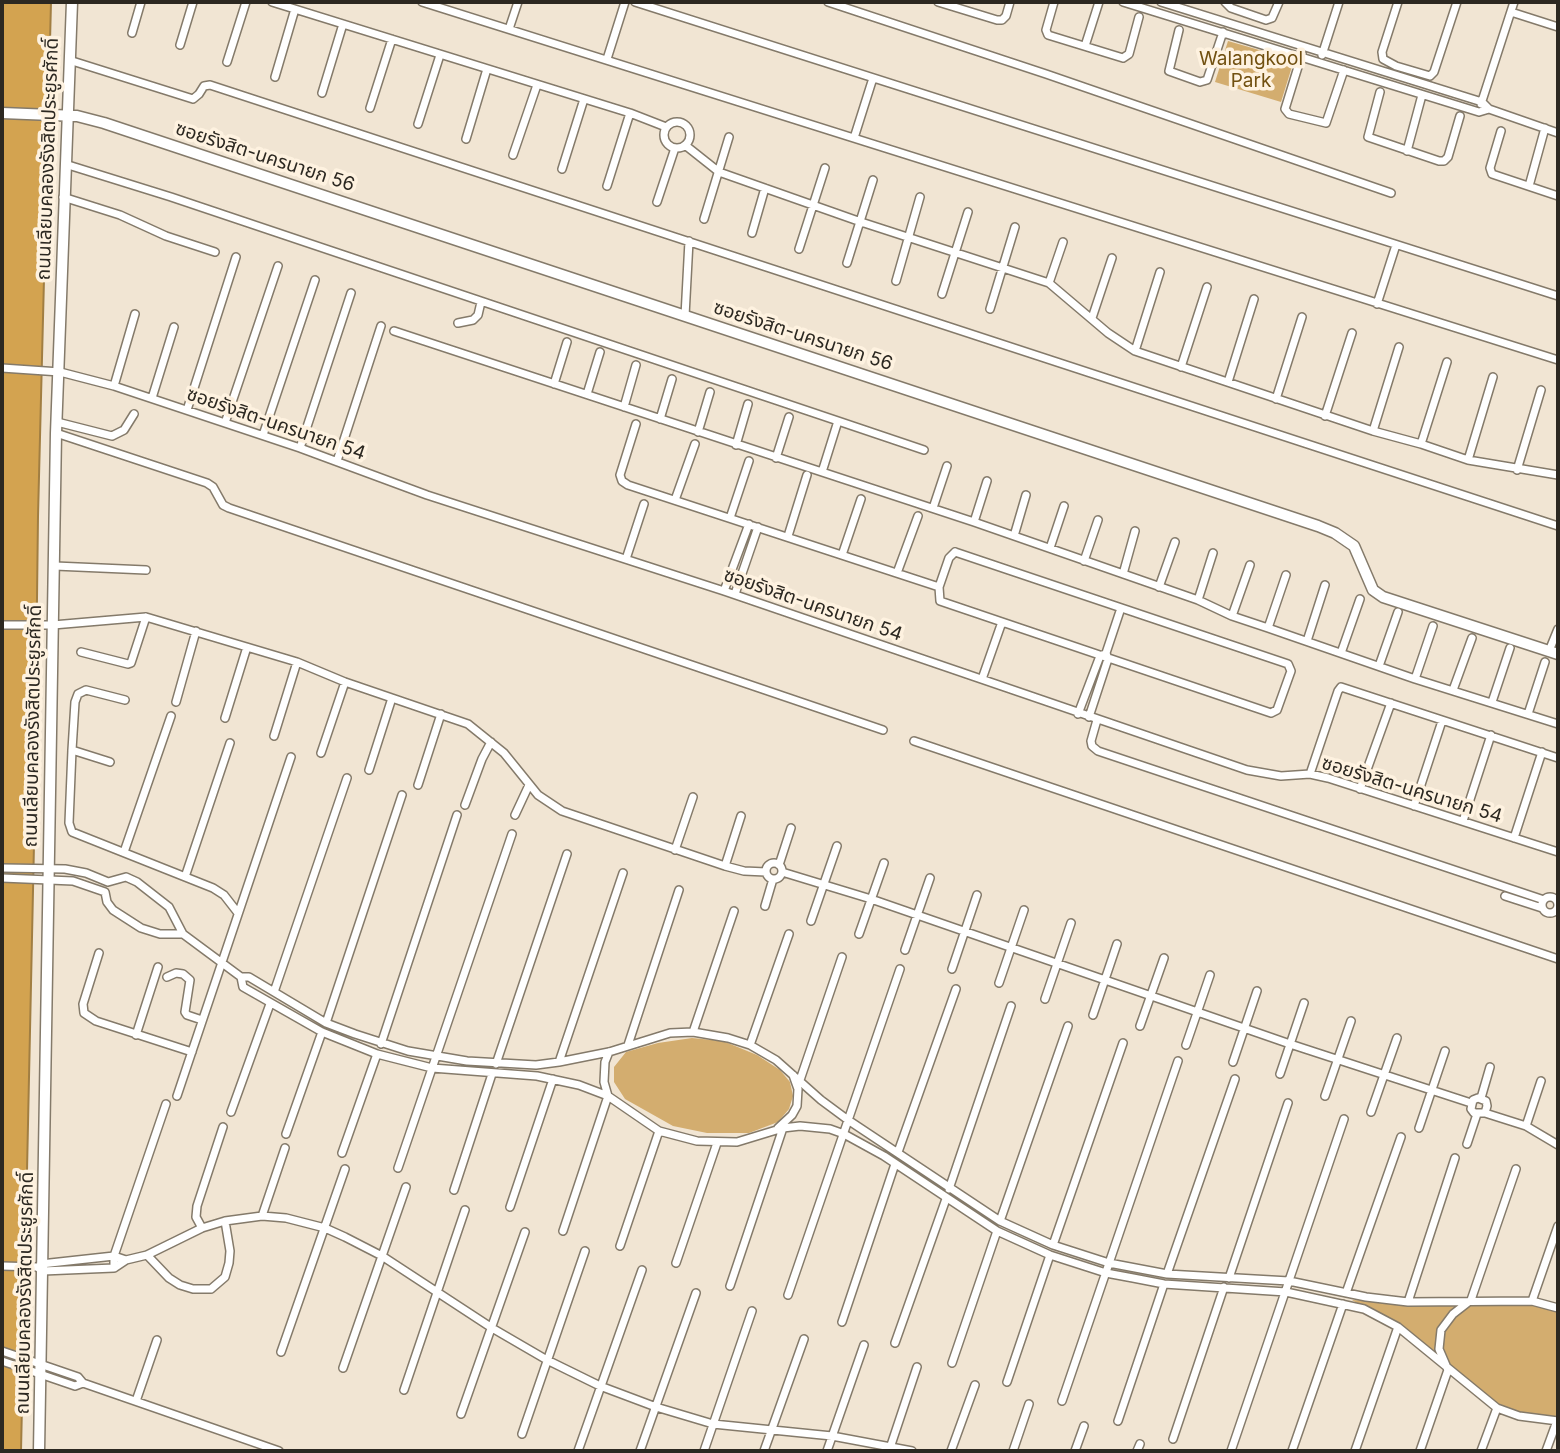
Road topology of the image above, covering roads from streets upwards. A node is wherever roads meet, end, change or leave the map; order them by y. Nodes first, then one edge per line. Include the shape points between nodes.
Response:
1 (72, 2) edge
2 (141, 2) edge
3 (193, 2) edge
4 (246, 2) edge
5 (272, 2) edge
6 (422, 2) edge
7 (518, 2) edge
8 (625, 2) edge
9 (635, 2) edge
10 (828, 2) edge
11 (938, 2) edge
12 (1010, 2) edge
13 (1054, 2) edge
14 (1099, 2) edge
15 (1122, 2) edge
16 (1163, 2) edge
17 (1225, 2) edge
18 (1279, 2) edge
19 (1339, 2) edge
20 (1398, 2) edge
21 (1457, 2) edge
22 (1514, 2) edge
23 (963, 6) edge
24 (295, 9) junction
25 (1511, 12) junction
26 (1161, 13) junction
27 (1139, 17) dead end
28 (343, 24) junction
29 (1558, 26) edge
30 (509, 29) junction
31 (1179, 30) dead end
32 (1223, 32) junction
33 (132, 33) dead end
34 (392, 39) junction
35 (180, 45) dead end
36 (1085, 46) junction
37 (1304, 47) junction
38 (1323, 53) junction
39 (440, 55) junction
40 (1301, 56) junction
41 (607, 59) junction
42 (69, 60) junction
43 (227, 62) dead end
44 (1320, 62) junction
45 (487, 69) junction
46 (1344, 70) junction
47 (275, 78) dead end
48 (873, 78) junction
49 (537, 85) junction
50 (1380, 92) dead end
51 (322, 93) dead end
52 (1422, 96) junction
53 (584, 99) junction
54 (1482, 102) junction
55 (370, 108) dead end
56 (1489, 109) junction
57 (1479, 112) junction
58 (2, 113) edge
59 (630, 113) junction
60 (64, 116) junction
61 (1460, 116) dead end
62 (418, 124) dead end
63 (666, 127) junction
64 (1545, 128) junction
65 (1501, 131) dead end
66 (1558, 132) edge
67 (729, 137) dead end
68 (854, 138) junction
69 (466, 139) dead end
70 (685, 145) junction
71 (675, 148) junction
72 (1407, 151) junction
73 (513, 155) dead end
74 (65, 164) junction
75 (825, 168) dead end
76 (562, 169) dead end
77 (719, 172) junction
78 (873, 180) dead end
79 (607, 186) dead end
80 (1529, 186) junction
81 (765, 188) junction
82 (1391, 193) dead end
83 (1558, 196) edge
84 (63, 197) junction
85 (920, 197) dead end
86 (657, 202) dead end
87 (814, 205) junction
88 (968, 212) dead end
89 (704, 219) dead end
90 (861, 222) junction
91 (1015, 227) dead end
92 (752, 233) dead end
93 (909, 238) junction
94 (690, 241) junction
95 (1063, 242) dead end
96 (1396, 246) junction
97 (799, 249) dead end
98 (215, 252) dead end
99 (955, 252) junction
100 (236, 257) dead end
101 (1112, 258) dead end
102 (847, 263) dead end
103 (278, 266) dead end
104 (1002, 268) junction
105 (1160, 272) dead end
106 (315, 280) dead end
107 (896, 281) dead end
108 (1049, 283) junction
109 (1207, 287) dead end
110 (351, 293) dead end
111 (942, 294) dead end
112 (1558, 296) edge
113 (1254, 299) dead end
114 (481, 302) junction
115 (1377, 304) junction
116 (990, 309) dead end
117 (135, 314) dead end
118 (685, 316) junction
119 (1302, 317) dead end
120 (1092, 318) junction
121 (458, 323) dead end
122 (381, 326) dead end
123 (174, 327) dead end
124 (394, 331) dead end
125 (1352, 333) dead end
126 (567, 342) dead end
127 (1399, 347) dead end
128 (1135, 351) junction
129 (600, 352) dead end
130 (1558, 360) edge
131 (1447, 362) dead end
132 (636, 365) dead end
133 (1181, 367) junction
134 (2, 369) edge
135 (57, 371) junction
136 (1493, 377) dead end
137 (672, 379) dead end
138 (1228, 382) junction
139 (554, 384) junction
140 (114, 386) junction
141 (1541, 390) dead end
142 (710, 392) dead end
143 (587, 394) junction
144 (152, 398) junction
145 (1276, 399) junction
146 (748, 404) dead end
147 (624, 407) junction
148 (187, 410) junction
149 (134, 414) dead end
150 (1325, 416) junction
151 (789, 417) dead end
152 (660, 419) junction
153 (838, 421) junction
154 (57, 422) junction
155 (225, 423) junction
156 (636, 424) dead end
157 (1373, 431) junction
158 (698, 432) junction
159 (56, 433) junction
160 (262, 435) junction
161 (695, 444) dead end
162 (1421, 444) junction
163 (736, 445) junction
164 (300, 448) junction
165 (924, 450) dead end
166 (776, 458) junction
167 (1468, 460) junction
168 (337, 461) junction
169 (748, 461) dead end
170 (947, 466) dead end
171 (1517, 470) junction
172 (822, 472) junction
173 (807, 475) dead end
174 (1558, 475) edge
175 (987, 481) dead end
176 (1026, 495) dead end
177 (861, 499) dead end
178 (675, 500) junction
179 (644, 504) dead end
180 (1063, 506) dead end
181 (933, 508) junction
182 (918, 516) dead end
183 (730, 518) junction
184 (1098, 520) dead end
185 (974, 522) junction
186 (748, 524) junction
187 (1558, 526) edge
188 (758, 527) junction
189 (1135, 531) dead end
190 (788, 536) junction
191 (1014, 536) junction
192 (1175, 542) dead end
193 (1050, 548) junction
194 (1213, 553) dead end
195 (842, 555) junction
196 (626, 559) junction
197 (1084, 561) junction
198 (1250, 565) dead end
199 (55, 566) junction
200 (146, 570) dead end
201 (897, 573) junction
202 (1123, 574) junction
203 (1286, 575) dead end
204 (1325, 585) dead end
205 (939, 587) junction
206 (1159, 587) junction
207 (724, 591) junction
208 (735, 594) junction
209 (1360, 599) dead end
210 (1198, 600) junction
211 (1121, 608) junction
212 (1398, 612) dead end
213 (1232, 616) junction
214 (146, 617) junction
215 (1002, 622) junction
216 (2, 625) edge
217 (48, 625) junction
218 (1433, 626) dead end
219 (1268, 628) junction
220 (1558, 629) edge
221 (195, 631) junction
222 (1472, 638) dead end
223 (1557, 638) edge
224 (1307, 641) junction
225 (247, 647) junction
226 (1510, 648) dead end
227 (81, 652) dead end
228 (1341, 653) junction
229 (1554, 653) edge
230 (1104, 656) junction
231 (1545, 662) dead end
232 (297, 663) junction
233 (1379, 666) junction
234 (1415, 678) junction
235 (982, 679) junction
236 (345, 682) junction
237 (1453, 691) junction
238 (392, 698) junction
239 (125, 700) dead end
240 (176, 702) dead end
241 (1492, 702) junction
242 (1391, 703) junction
243 (441, 714) junction
244 (1079, 714) junction
245 (1528, 714) junction
246 (171, 716) dead end
247 (225, 718) dead end
248 (1093, 719) junction
249 (1442, 721) junction
250 (1558, 723) edge
251 (883, 730) dead end
252 (1491, 735) junction
253 (274, 736) dead end
254 (914, 741) dead end
255 (491, 742) junction
256 (230, 743) dead end
257 (72, 750) junction
258 (1542, 752) junction
259 (321, 754) dead end
260 (291, 757) dead end
261 (1558, 758) edge
262 (110, 762) dead end
263 (369, 770) dead end
264 (1310, 774) junction
265 (347, 778) dead end
266 (418, 785) dead end
267 (529, 785) junction
268 (1360, 789) junction
269 (402, 794) dead end
270 (693, 797) dead end
271 (465, 805) dead end
272 (1414, 806) junction
273 (457, 815) dead end
274 (515, 815) dead end
275 (741, 816) dead end
276 (1462, 821) junction
277 (791, 828) dead end
278 (512, 834) dead end
279 (1514, 838) junction
280 (837, 846) dead end
281 (676, 850) junction
282 (124, 852) junction
283 (1558, 852) edge
284 (567, 854) dead end
285 (884, 863) dead end
286 (725, 866) junction
287 (2, 868) edge
288 (780, 868) junction
289 (623, 873) dead end
290 (766, 873) junction
291 (47, 874) junction
292 (185, 877) junction
293 (2, 878) edge
294 (930, 878) dead end
295 (773, 879) junction
296 (108, 882) junction
297 (824, 884) junction
298 (679, 890) dead end
299 (105, 892) junction
300 (977, 895) dead end
301 (1505, 897) dead end
302 (871, 899) junction
303 (1543, 904) junction
304 (765, 906) dead end
305 (1557, 908) edge
306 (1024, 909) dead end
307 (734, 911) dead end
308 (238, 913) junction
309 (917, 915) junction
310 (811, 921) dead end
311 (1072, 923) dead end
312 (965, 931) junction
313 (183, 934) junction
314 (789, 934) dead end
315 (859, 934) dead end
316 (1117, 944) dead end
317 (1011, 947) junction
318 (905, 950) dead end
319 (99, 953) dead end
320 (842, 957) dead end
321 (1164, 958) dead end
322 (1558, 959) edge
323 (222, 962) junction
324 (1058, 963) junction
325 (158, 967) dead end
326 (900, 969) dead end
327 (952, 969) dead end
328 (1210, 975) dead end
329 (167, 977) dead end
330 (241, 978) junction
331 (1105, 979) junction
332 (999, 983) dead end
333 (956, 989) dead end
334 (1257, 991) dead end
335 (274, 992) junction
336 (1152, 995) junction
337 (1045, 999) dead end
338 (1304, 1003) dead end
339 (270, 1004) junction
340 (1011, 1006) dead end
341 (1198, 1011) junction
342 (1093, 1015) dead end
343 (202, 1020) junction
344 (1351, 1021) dead end
345 (326, 1023) junction
346 (1068, 1026) dead end
347 (1140, 1026) dead end
348 (1245, 1027) junction
349 (322, 1032) junction
350 (693, 1032) junction
351 (136, 1035) junction
352 (1397, 1038) dead end
353 (1123, 1043) dead end
354 (380, 1044) junction
355 (1290, 1044) junction
356 (628, 1045) junction
357 (750, 1045) junction
358 (1186, 1045) dead end
359 (1445, 1051) dead end
360 (192, 1052) junction
361 (609, 1052) junction
362 (377, 1054) junction
363 (436, 1057) junction
364 (1338, 1059) junction
365 (1178, 1061) dead end
366 (559, 1062) junction
367 (1233, 1062) dead end
368 (496, 1064) junction
369 (1490, 1067) dead end
370 (432, 1068) junction
371 (492, 1074) junction
372 (792, 1074) junction
373 (1280, 1074) dead end
374 (1384, 1074) junction
375 (553, 1079) junction
376 (1235, 1079) dead end
377 (800, 1080) junction
378 (1541, 1080) dead end
379 (1432, 1090) junction
380 (177, 1096) dead end
381 (608, 1096) junction
382 (1325, 1096) dead end
383 (1481, 1098) junction
384 (1288, 1103) dead end
385 (1471, 1103) junction
386 (166, 1104) dead end
387 (232, 1112) dead end
388 (1371, 1112) dead end
389 (1481, 1113) junction
390 (1344, 1119) dead end
391 (848, 1121) junction
392 (1526, 1126) junction
393 (223, 1127) dead end
394 (1419, 1128) dead end
395 (779, 1129) junction
396 (659, 1131) junction
397 (286, 1134) dead end
398 (844, 1134) junction
399 (1401, 1137) dead end
400 (716, 1143) junction
401 (1467, 1143) dead end
402 (1558, 1145) edge
403 (285, 1148) dead end
404 (898, 1152) junction
405 (342, 1153) dead end
406 (1455, 1158) dead end
407 (895, 1164) junction
408 (398, 1168) dead end
409 (345, 1169) dead end
410 (1516, 1170) dead end
411 (406, 1187) dead end
412 (949, 1189) junction
413 (454, 1190) dead end
414 (946, 1199) junction
415 (510, 1207) dead end
416 (465, 1210) dead end
417 (262, 1216) junction
418 (225, 1221) junction
419 (1000, 1221) junction
420 (1558, 1226) edge
421 (202, 1228) junction
422 (325, 1228) junction
423 (563, 1231) dead end
424 (997, 1231) junction
425 (525, 1232) dead end
426 (1053, 1245) junction
427 (620, 1246) dead end
428 (585, 1251) dead end
429 (147, 1255) junction
430 (1050, 1255) junction
431 (114, 1256) junction
432 (382, 1256) junction
433 (126, 1260) junction
434 (676, 1263) dead end
435 (1109, 1263) junction
436 (2, 1266) edge
437 (41, 1266) junction
438 (114, 1268) junction
439 (642, 1270) dead end
440 (1106, 1273) junction
441 (1167, 1274) junction
442 (1229, 1278) junction
443 (1289, 1282) junction
444 (1164, 1284) junction
445 (730, 1286) dead end
446 (1224, 1287) junction
447 (437, 1292) junction
448 (1286, 1292) junction
449 (696, 1293) dead end
450 (1346, 1293) junction
451 (788, 1295) dead end
452 (1471, 1300) junction
453 (1532, 1301) junction
454 (1408, 1302) junction
455 (1343, 1304) junction
456 (1558, 1308) edge
457 (752, 1311) dead end
458 (842, 1322) dead end
459 (492, 1328) junction
460 (1398, 1328) junction
461 (804, 1339) dead end
462 (157, 1340) dead end
463 (895, 1343) dead end
464 (864, 1345) dead end
465 (2, 1351) edge
466 (281, 1352) dead end
467 (547, 1360) junction
468 (2, 1361) edge
469 (952, 1363) dead end
470 (917, 1367) dead end
471 (343, 1368) dead end
472 (41, 1369) junction
473 (1448, 1370) junction
474 (1007, 1382) dead end
475 (600, 1385) junction
476 (975, 1385) dead end
477 (404, 1390) dead end
478 (136, 1401) junction
479 (1062, 1401) dead end
480 (1029, 1404) dead end
481 (656, 1407) junction
482 (1497, 1408) junction
483 (461, 1414) dead end
484 (1118, 1421) dead end
485 (1557, 1421) edge
486 (713, 1424) junction
487 (1084, 1426) dead end
488 (772, 1428) junction
489 (522, 1434) dead end
490 (832, 1436) junction
491 (1173, 1439) dead end
492 (890, 1449) edge
493 (39, 1451) edge
494 (279, 1451) edge
495 (578, 1451) edge
496 (640, 1451) edge
497 (704, 1451) edge
498 (764, 1451) edge
499 (827, 1451) edge
500 (912, 1451) edge
501 (951, 1451) edge
502 (1013, 1451) edge
503 (1075, 1451) edge
504 (1231, 1451) edge
505 (1292, 1451) edge
506 (1355, 1451) edge
507 (1420, 1451) edge
508 (1481, 1451) edge
509 (1546, 1451) edge

1 - 42 street, ถนนเลียบคลองรังสิตประยูรศักดิ์
2 - 33 street
3 - 35 street
4 - 43 street
5 - 24 street
6 - 30 street
7 - 30 street
8 - 41 street
9 - 48 street
10 - 82 street
11 - 23 street
12 - 23 street via 1002,20
13 - 36 street via 1046,33
14 - 36 street
15 - 26 street
16 - 26 street
16 - 37 street
17 - 18 street via 1266,20 1272,18
19 - 38 street
20 - 21 street via 1383,58 1430,76
22 - 25 street
24 - 28 street
24 - 47 street
25 - 29 street
25 - 54 street
26 - 32 street
27 - 36 street via 1127,57
28 - 34 street
28 - 51 street
30 - 41 street
31 - 32 street via 1169,71 1200,82 1207,80
32 - 40 street
34 - 39 street
34 - 55 street
37 - 38 street
37 - 40 street
38 - 44 street
38 - 54 street
39 - 45 street
39 - 62 street
40 - 44 street
40 - 46 street via 1286,109 1289,114 1326,123
41 - 68 street
42 - 60 street, ถนนเลียบคลองรังสิตประยูรศักดิ์
42 - 94 street via 193,99 210,85
44 - 46 street
45 - 49 street
45 - 69 street
46 - 52 street
48 - 68 street
48 - 96 street
49 - 53 street
49 - 73 street
50 - 72 street via 1368,137
52 - 57 street
52 - 72 street
53 - 59 street
53 - 76 street
54 - 56 street
54 - 57 street
56 - 57 street
56 - 64 street
58 - 60 street, ซอยรังสิต-นครนายก 56
59 - 63 street
59 - 79 street
60 - 74 street, ถนนเลียบคลองรังสิตประยูรศักดิ์
60 - 118 street, ซอยรังสิต-นครนายก 56 via 104,122
61 - 72 street via 1446,160
63 - 70 street via 674,122 686,125 690,137
63 - 71 street via 665,139
64 - 66 street
64 - 80 street
65 - 80 street via 1490,171
67 - 77 street
68 - 115 street
70 - 71 street
70 - 77 street
71 - 86 street
74 - 84 street, ถนนเลียบคลองรังสิตประยูรศักดิ์
74 - 114 street
75 - 87 street
77 - 81 street
77 - 89 street
78 - 90 street
80 - 83 street
81 - 87 street
81 - 92 street
84 - 98 street
84 - 135 street, ถนนเลียบคลองรังสิตประยูรศักดิ์
85 - 93 street
87 - 90 street
87 - 97 street
88 - 99 street
90 - 93 street
90 - 102 street
91 - 104 street
93 - 99 street
93 - 107 street
94 - 118 street
94 - 187 street
95 - 108 street
96 - 112 street
96 - 115 street
99 - 104 street
99 - 111 street
100 - 148 street
101 - 120 street
103 - 155 street
104 - 108 street
104 - 116 street
105 - 128 street
106 - 160 street
108 - 120 street
109 - 133 street
110 - 164 street
113 - 138 street
114 - 121 street via 473,320
114 - 153 street
115 - 130 street
117 - 140 street
118 - 229 street, ซอยรังสิต-นครนายก 56 via 1318,526 1354,546 1373,590 1383,597
119 - 145 street
120 - 128 street
122 - 168 street
123 - 144 street
124 - 139 street
125 - 150 street
126 - 139 street
127 - 157 street
128 - 133 street
129 - 143 street
131 - 162 street
132 - 147 street
133 - 138 street
134 - 135 street, ซอยรังสิต-นครนายก 54
135 - 140 street, ซอยรังสิต-นครนายก 54
135 - 154 street, ถนนเลียบคลองรังสิตประยูรศักดิ์
136 - 167 street
137 - 152 street
138 - 145 street
139 - 143 street
140 - 144 street, ซอยรังสิต-นครนายก 54
141 - 171 street
142 - 158 street
143 - 147 street
144 - 148 street, ซอยรังสิต-นครนายก 54
145 - 150 street
146 - 163 street
147 - 152 street
148 - 155 street, ซอยรังสิต-นครนายก 54
149 - 154 street via 124,430 112,436
150 - 157 street
151 - 166 street
152 - 158 street
153 - 165 street
153 - 172 street
154 - 159 street, ถนนเลียบคลองรังสิตประยูรศักดิ์
155 - 160 street, ซอยรังสิต-นครนายก 54
156 - 178 street via 622,481
157 - 162 street
158 - 163 street
159 - 199 street, ถนนเลียบคลองรังสิตประยูรศักดิ์
159 - 251 street via 207,483 229,508
160 - 164 street, ซอยรังสิต-นครนายก 54
161 - 178 street
162 - 167 street
163 - 166 street
164 - 168 street, ซอยรังสิต-นครนายก 54
166 - 172 street
167 - 171 street
168 - 196 street, ซอยรังสิต-นครนายก 54
169 - 183 street
170 - 181 street
171 - 174 street
172 - 181 street
173 - 190 street
175 - 185 street
176 - 191 street
177 - 195 street
178 - 183 street
179 - 196 street
180 - 193 street
181 - 185 street
182 - 201 street
183 - 186 street
184 - 197 street
185 - 191 street
186 - 188 street
186 - 207 street
188 - 190 street
188 - 208 street
189 - 202 street
190 - 195 street
191 - 193 street
192 - 206 street
193 - 197 street
194 - 210 street
195 - 201 street
196 - 207 street, ซอยรังสิต-นครนายก 54
197 - 202 street
198 - 213 street
199 - 200 street
199 - 217 street, ถนนเลียบคลองรังสิตประยูรศักดิ์
201 - 205 street
202 - 206 street
203 - 219 street
204 - 224 street
205 - 211 street via 951,554 959,552
205 - 215 street via 940,601
206 - 210 street
207 - 208 street, ซอยรังสิต-นครนายก 54
208 - 235 street, ซอยรังสิต-นครนายก 54
209 - 228 street
210 - 213 street
211 - 230 street
211 - 230 street via 1288,664 1291,671 1277,710 1271,713
212 - 233 street
213 - 219 street
214 - 217 street
214 - 221 street
214 - 227 street via 131,663
215 - 230 street
215 - 235 street
216 - 217 street
217 - 291 street, ถนนเลียบคลองรังสิตประยูรศักดิ์
218 - 234 street
219 - 224 street
220 - 223 street
221 - 225 street
221 - 240 street
222 - 237 street
223 - 229 street
224 - 228 street
225 - 232 street
225 - 247 street
226 - 241 street
228 - 233 street
230 - 244 street
230 - 248 street
231 - 245 street
232 - 236 street
232 - 253 street
233 - 234 street
234 - 237 street
235 - 244 street, ซอยรังสิต-นครนายก 54
236 - 238 street
236 - 259 street
237 - 241 street
238 - 243 street
238 - 263 street
239 - 257 street via 81,691 75,702
241 - 245 street
242 - 249 street
242 - 264 street via 1341,687
242 - 268 street
243 - 255 street via 468,724
243 - 266 street
244 - 248 street, ซอยรังสิต-นครนายก 54
245 - 250 street
246 - 282 street
248 - 264 street, ซอยรังสิต-นครนายก 54 via 1247,770 1281,776
248 - 303 street via 1091,741 1098,751
249 - 252 street
249 - 272 street
252 - 258 street
252 - 276 street
254 - 322 street
255 - 267 street
255 - 271 street
256 - 292 street
257 - 262 street
257 - 282 street via 72,832
258 - 261 street
258 - 279 street
260 - 308 street
264 - 268 street, ซอยรังสิต-นครนายก 54
265 - 335 street
267 - 274 street
267 - 281 street via 562,811
268 - 272 street, ซอยรังสิต-นครนายก 54
269 - 345 street
270 - 281 street
272 - 276 street, ซอยรังสิต-นครนายก 54
273 - 354 street
275 - 286 street
276 - 279 street, ซอยรังสิต-นครนายก 54
277 - 288 street
278 - 363 street
279 - 283 street, ซอยรังสิต-นครนายก 54
280 - 297 street
281 - 286 street
282 - 292 street
284 - 368 street
285 - 302 street
286 - 290 street
287 - 291 street
288 - 290 street via 772,863
288 - 295 street via 780,876
288 - 297 street
289 - 366 street
290 - 295 street
291 - 293 street
291 - 296 street via 77,870
291 - 299 street
291 - 437 street, ถนนเลียบคลองรังสิตประยูรศักดิ์
292 - 308 street via 224,895
294 - 309 street
295 - 304 street
296 - 299 street
296 - 313 street via 126,877 137,882 170,907
297 - 302 street
297 - 310 street
298 - 356 street
299 - 313 street via 113,910 141,928
300 - 312 street
301 - 303 street
302 - 309 street
302 - 315 street
303 - 305 street via 1549,913
303 - 305 street via 1552,898
306 - 317 street
307 - 350 street
308 - 323 street
309 - 312 street
309 - 318 street
311 - 324 street
312 - 317 street
312 - 327 street
313 - 323 street
314 - 357 street
316 - 331 street
317 - 324 street
317 - 332 street
319 - 351 street via 84,1013
320 - 377 street
321 - 336 street
323 - 330 street
323 - 343 street
324 - 331 street
324 - 337 street
325 - 351 street
326 - 391 street
328 - 341 street
329 - 343 street via 176,973 190,980 185,1012
330 - 335 street via 249,977
330 - 339 street via 243,987
331 - 336 street
331 - 342 street
333 - 404 street
334 - 348 street
335 - 345 street
336 - 341 street
336 - 347 street
338 - 355 street
339 - 349 street
339 - 387 street
340 - 412 street
341 - 348 street
341 - 358 street
343 - 360 street
344 - 364 street
345 - 354 street
346 - 419 street
348 - 355 street
348 - 367 street
349 - 362 street
349 - 397 street
350 - 356 street via 670,1033
350 - 357 street
351 - 360 street
352 - 374 street
353 - 426 street
354 - 363 street
355 - 364 street
355 - 373 street
356 - 361 street
357 - 372 street
359 - 379 street
360 - 380 street
361 - 366 street
361 - 381 street via 604,1082
362 - 370 street
362 - 405 street
363 - 368 street
363 - 370 street
364 - 374 street
364 - 382 street
365 - 435 street
366 - 368 street
369 - 383 street
370 - 371 street
370 - 408 street
371 - 375 street
371 - 413 street
372 - 377 street
372 - 395 street via 797,1106
374 - 379 street
374 - 388 street
375 - 381 street
375 - 415 street
376 - 441 street
377 - 391 street
378 - 392 street
379 - 385 street
379 - 394 street
381 - 396 street
381 - 423 street
383 - 385 street
383 - 389 street via 1487,1104
384 - 442 street
385 - 389 street via 1471,1109
386 - 431 street
389 - 392 street
389 - 401 street
390 - 443 street
391 - 398 street
391 - 404 street
392 - 402 street
393 - 421 street via 197,1206
395 - 398 street via 817,1126
395 - 400 street via 737,1142
395 - 445 street
396 - 400 street
396 - 427 street
398 - 407 street
398 - 451 street
399 - 450 street
400 - 434 street
403 - 417 street
404 - 412 street
406 - 454 street
407 - 414 street
407 - 458 street
409 - 422 street
410 - 452 street
411 - 432 street
412 - 419 street
414 - 424 street
414 - 463 street
416 - 447 street
417 - 418 street
417 - 422 street
418 - 421 street
418 - 429 street via 229,1263 225,1277 211,1289 194,1289 169,1279
419 - 426 street
420 - 453 street
421 - 429 street
422 - 432 street
422 - 466 street
424 - 430 street
424 - 469 street
425 - 459 street
426 - 435 street
428 - 467 street
429 - 433 street
430 - 440 street
430 - 474 street
431 - 433 street
431 - 437 street
431 - 438 street
432 - 447 street
432 - 471 street
433 - 438 street
435 - 440 street
435 - 441 street
436 - 437 street
437 - 438 street
437 - 472 street, ถนนเลียบคลองรังสิตประยูรศักดิ์
439 - 475 street
440 - 444 street
440 - 479 street
441 - 442 street
442 - 443 street
443 - 448 street
443 - 450 street
444 - 446 street
444 - 484 street
446 - 448 street
446 - 491 street
447 - 459 street
447 - 477 street
448 - 455 street
448 - 504 street
449 - 481 street
450 - 454 street
452 - 453 street
452 - 454 street
452 - 473 street via 1441,1330 1439,1349
453 - 456 street
455 - 460 street via 1364,1309
455 - 505 street
457 - 486 street
459 - 467 street
459 - 483 street
460 - 473 street
460 - 506 street
461 - 488 street
462 - 478 street
464 - 490 street
465 - 472 street
467 - 475 street
467 - 489 street
468 - 472 street
470 - 492 street
472 - 478 street via 75,1386 83,1383
472 - 493 street, ถนนเลียบคลองรังสิตประยูรศักดิ์
473 - 482 street
473 - 507 street
475 - 481 street
475 - 495 street
476 - 501 street
478 - 494 street
480 - 502 street
481 - 486 street
481 - 496 street
482 - 485 street
482 - 508 street
485 - 509 street
486 - 488 street
486 - 497 street
487 - 503 street
488 - 490 street
488 - 498 street
490 - 492 street
490 - 499 street
492 - 500 street

